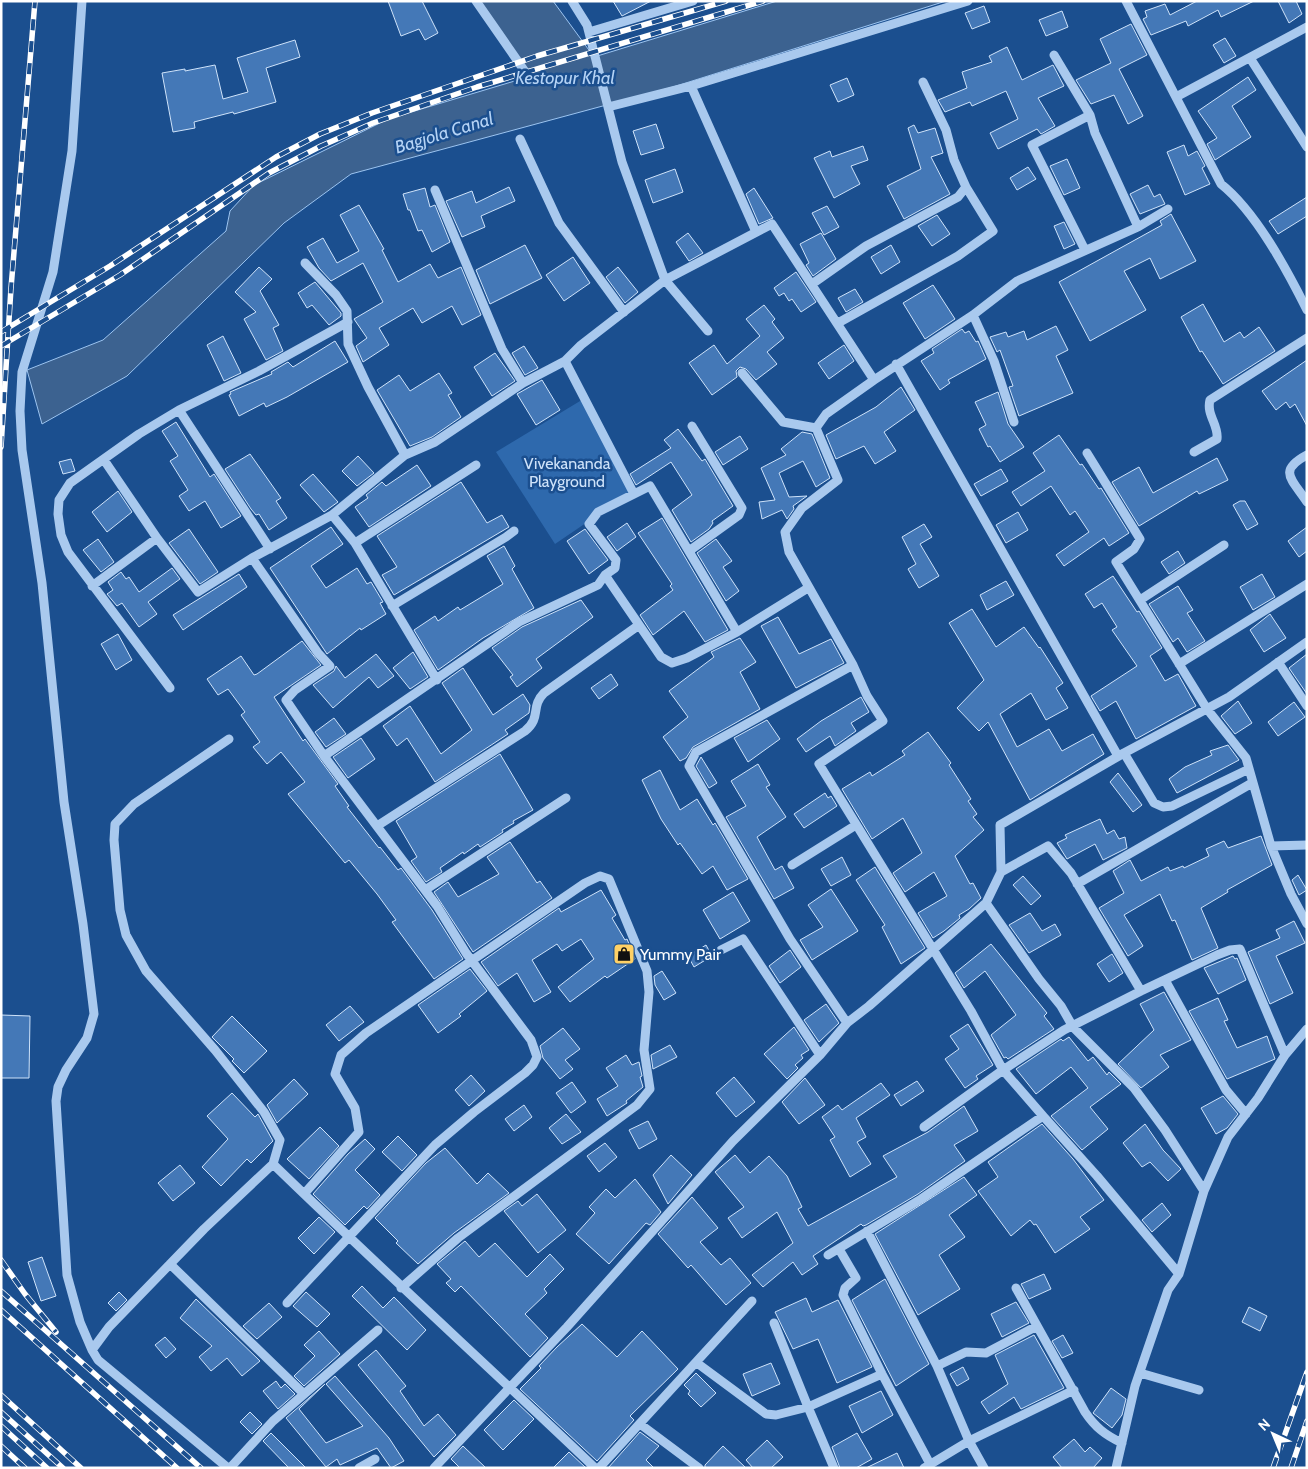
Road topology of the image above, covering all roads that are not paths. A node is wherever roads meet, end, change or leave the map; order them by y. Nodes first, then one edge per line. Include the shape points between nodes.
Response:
1 (82, 1) edge
2 (476, 1) edge
3 (572, 1) edge
4 (693, 1) edge
5 (968, 1) edge
6 (1126, 1) edge
7 (1307, 27) edge
8 (590, 34) junction
9 (1054, 55) dead end
10 (1250, 58) junction
11 (526, 73) dead end
12 (924, 82) dead end
13 (691, 86) junction
14 (1176, 97) junction
15 (608, 107) junction
16 (1090, 115) junction
17 (520, 139) dead end
18 (1307, 147) edge
19 (966, 187) junction
20 (435, 190) dead end
21 (1168, 209) dead end
22 (1138, 227) junction
23 (756, 232) junction
24 (1084, 250) junction
25 (305, 263) dead end
26 (665, 280) junction
27 (812, 284) junction
28 (1307, 310) edge
29 (624, 312) junction
30 (973, 315) junction
31 (348, 322) junction
32 (838, 323) junction
33 (708, 331) dead end
34 (1307, 338) edge
35 (565, 361) junction
36 (896, 364) junction
37 (742, 373) dead end
38 (874, 380) junction
39 (523, 383) junction
40 (179, 410) junction
41 (1014, 422) dead end
42 (692, 426) dead end
43 (816, 428) junction
44 (1194, 452) dead end
45 (1086, 453) dead end
46 (405, 455) junction
47 (1307, 455) edge
48 (104, 460) junction
49 (476, 465) dead end
50 (634, 494) junction
51 (1307, 502) edge
52 (332, 515) junction
53 (514, 531) dead end
54 (157, 538) junction
55 (355, 543) junction
56 (1224, 545) dead end
57 (270, 549) junction
58 (689, 551) junction
59 (252, 558) junction
60 (605, 575) junction
61 (1307, 584) edge
62 (92, 586) junction
63 (808, 588) junction
64 (1140, 600) junction
65 (392, 606) junction
66 (639, 625) junction
67 (737, 632) junction
68 (1307, 642) edge
69 (1278, 662) junction
70 (1179, 664) junction
71 (853, 665) junction
72 (438, 680) junction
73 (170, 688) dead end
74 (1307, 706) edge
75 (1207, 709) junction
76 (229, 739) dead end
77 (1121, 755) junction
78 (324, 756) junction
79 (1249, 769) junction
80 (1252, 783) junction
81 (566, 798) dead end
82 (856, 825) junction
83 (377, 826) junction
84 (1307, 845) edge
85 (1271, 846) junction
86 (792, 865) dead end
87 (1001, 872) junction
88 (1077, 884) junction
89 (425, 890) junction
90 (986, 903) junction
91 (1307, 924) edge
92 (721, 950) dead end
93 (934, 950) junction
94 (471, 960) junction
95 (1165, 980) junction
96 (1141, 992) junction
97 (847, 1023) junction
98 (1073, 1027) junction
99 (1307, 1029) edge
100 (820, 1055) junction
101 (1285, 1055) junction
102 (1004, 1070) junction
103 (1246, 1114) junction
104 (1043, 1116) junction
105 (924, 1128) dead end
106 (273, 1164) junction
107 (1204, 1191) junction
108 (304, 1194) junction
109 (867, 1231) junction
110 (349, 1237) junction
111 (839, 1248) junction
112 (828, 1255) dead end
113 (170, 1264) junction
114 (1179, 1274) junction
115 (401, 1288) junction
116 (1016, 1288) dead end
117 (752, 1301) dead end
118 (287, 1303) dead end
119 (774, 1323) dead end
120 (1037, 1326) junction
121 (378, 1330) dead end
122 (92, 1350) junction
123 (697, 1363) junction
124 (937, 1366) junction
125 (1140, 1373) junction
126 (882, 1374) junction
127 (510, 1387) junction
128 (1074, 1390) junction
129 (1199, 1390) dead end
130 (304, 1394) junction
131 (808, 1407) junction
132 (640, 1424) junction
133 (969, 1441) junction
134 (1122, 1443) junction
135 (375, 1459) dead end
136 (927, 1466) edge
137 (229, 1468) edge
138 (359, 1468) edge
139 (434, 1468) edge
140 (597, 1468) edge
141 (699, 1468) edge
142 (834, 1468) edge
143 (984, 1468) edge
144 (1116, 1468) edge

1 - 122 street via 72,151 55,263 22,372 20,412 22,450 42,583 64,802 94,1014 87,1038 58,1087 56,1101 67,1274 80,1322
2 - 11 street
3 - 8 street
4 - 8 street
5 - 13 street
6 - 14 street
7 - 10 street
8 - 15 street
9 - 16 street
10 - 14 street
10 - 18 street
12 - 19 street via 946,130
13 - 15 street
13 - 23 street
14 - 28 street via 1221,184 1237,196 1288,272
15 - 26 street via 622,162
16 - 22 street
16 - 24 street via 1032,145
17 - 29 street via 560,223
19 - 27 street via 958,197 866,246
19 - 32 street via 993,231 958,256
20 - 39 street via 502,349
21 - 22 street
22 - 24 street
23 - 26 street
23 - 27 street via 772,224
24 - 30 street via 1017,281
25 - 31 street via 336,295 346,311
26 - 29 street
26 - 33 street
27 - 32 street
29 - 35 street
30 - 36 street
30 - 41 street via 994,360
31 - 40 street via 267,367
31 - 46 street via 348,344
32 - 38 street
34 - 44 street via 1210,400 1207,408 1218,434 1216,439
35 - 39 street
35 - 50 street
36 - 38 street
36 - 77 street
37 - 43 street via 783,422
38 - 43 street via 826,414
39 - 46 street via 436,442
40 - 48 street
40 - 57 street
42 - 58 street via 742,508 739,515
43 - 63 street via 838,480 802,508 785,532 789,552
45 - 64 street via 1140,539 1134,549 1116,562
46 - 52 street
47 - 51 street via 1293,462 1289,468
48 - 54 street
48 - 62 street via 70,483 59,500 61,535 68,552
49 - 55 street
50 - 58 street via 650,486
50 - 60 street via 598,512 589,524 616,560 615,568
52 - 55 street
52 - 57 street
53 - 65 street
54 - 59 street via 198,592
54 - 62 street
55 - 65 street
56 - 64 street
57 - 59 street
58 - 67 street
59 - 78 street via 330,666 286,700
60 - 66 street
60 - 72 street via 598,585 519,622
61 - 70 street
62 - 73 street
63 - 67 street
63 - 71 street
64 - 70 street
65 - 72 street
66 - 67 street via 660,657 672,663
66 - 83 street via 544,694 536,704 536,719 525,731
68 - 69 street
69 - 74 street
69 - 75 street
70 - 75 street
71 - 82 street via 883,721 820,764
71 - 97 street via 704,747 692,756 689,766 790,939
72 - 78 street
75 - 77 street
75 - 79 street via 1246,758
76 - 106 street via 120,816 115,824 114,840 120,910 132,948 146,972 216,1050 264,1112 280,1140
77 - 79 street via 1154,803 1163,807 1172,806
77 - 87 street via 1000,824
78 - 83 street
79 - 80 street
80 - 85 street
80 - 88 street
81 - 89 street
82 - 86 street
82 - 93 street
83 - 89 street
84 - 85 street
85 - 91 street
87 - 88 street via 1048,846
87 - 90 street
88 - 96 street
89 - 94 street
90 - 93 street
90 - 98 street
92 - 100 street via 743,939
93 - 97 street
93 - 102 street
94 - 108 street via 366,1033 341,1055 335,1074 355,1108 360,1132
94 - 110 street via 531,1040 537,1057 525,1073 435,1145
94 - 115 street via 585,883 600,876 609,879 647,971 649,992 644,1050 650,1090 637,1105 458,1238
95 - 96 street
95 - 101 street via 1217,955 1240,949
95 - 103 street via 1226,1090
96 - 98 street
97 - 100 street
98 - 102 street
98 - 107 street via 1134,1088 1184,1156
99 - 101 street
100 - 127 street via 733,1141
101 - 103 street
102 - 104 street
102 - 105 street
103 - 107 street via 1228,1137
104 - 109 street
104 - 114 street
106 - 108 street
106 - 113 street
107 - 114 street
108 - 110 street
109 - 111 street
109 - 124 street
110 - 115 street
110 - 118 street
111 - 112 street
111 - 126 street via 856,1278 843,1294
113 - 122 street via 109,1327
113 - 130 street
114 - 125 street via 1168,1290
115 - 127 street
116 - 120 street
117 - 123 street
119 - 131 street
120 - 124 street via 986,1353 966,1352
120 - 128 street
121 - 130 street
122 - 137 street via 98,1360
123 - 131 street via 766,1414 776,1416
123 - 132 street
124 - 133 street
125 - 129 street
125 - 134 street
126 - 131 street
126 - 136 street
127 - 139 street
127 - 140 street
128 - 133 street
128 - 134 street via 1094,1425
130 - 137 street
131 - 142 street
132 - 140 street
132 - 141 street
133 - 136 street
133 - 143 street
134 - 144 street
135 - 138 street

